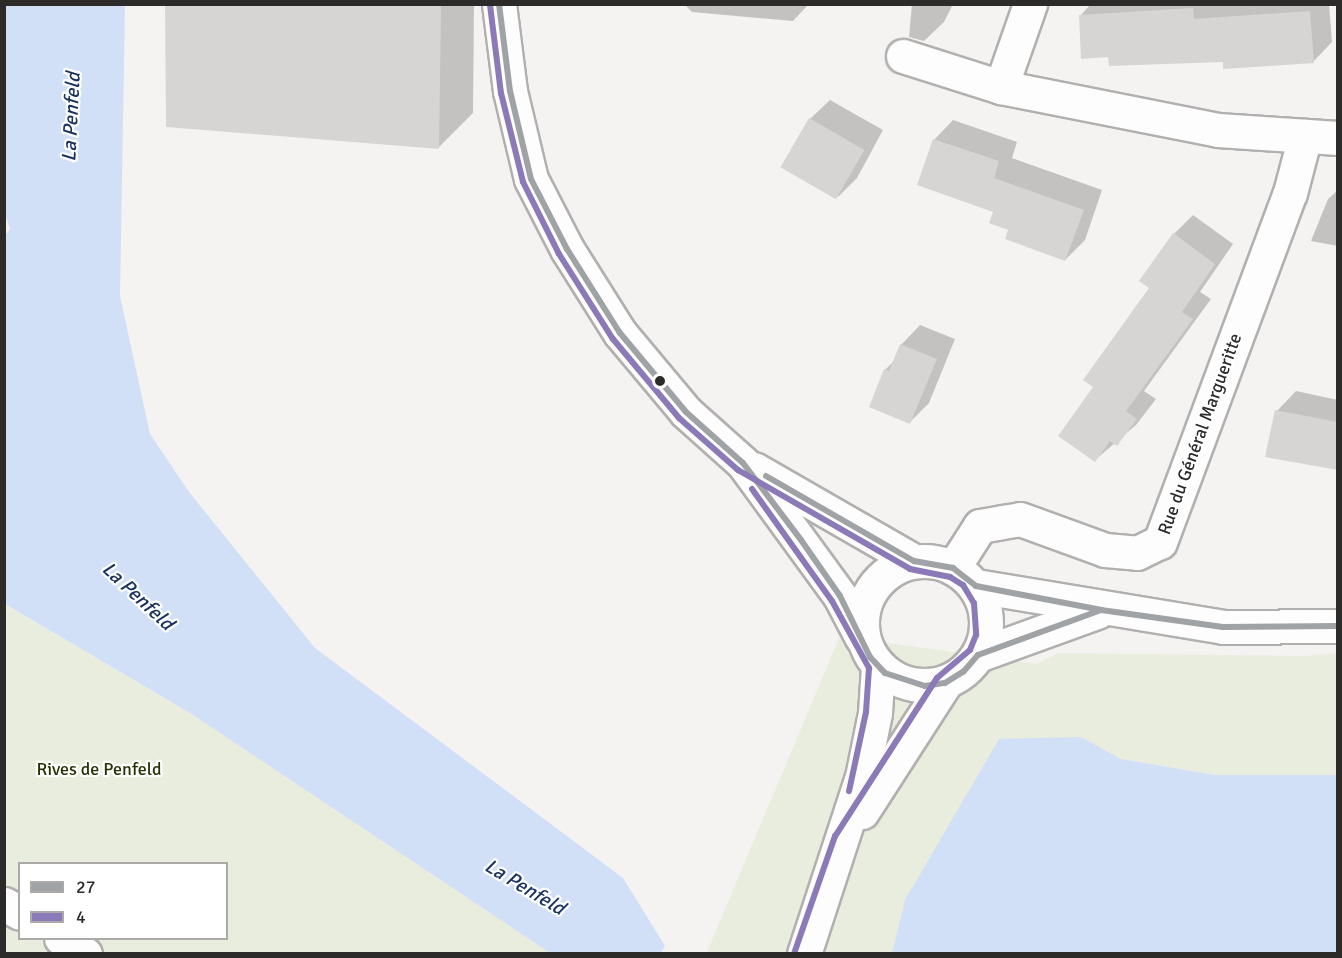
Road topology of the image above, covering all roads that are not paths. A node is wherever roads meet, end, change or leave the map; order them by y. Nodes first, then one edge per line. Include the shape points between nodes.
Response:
1 (499, 4) edge
2 (1030, 4) edge
3 (903, 56) dead end
4 (1001, 87) junction
5 (1305, 136) junction
6 (1338, 138) edge
7 (743, 463) junction
8 (914, 561) junction
9 (964, 577) junction
10 (1101, 610) junction
11 (1338, 626) edge
12 (870, 652) junction
13 (978, 655) junction
14 (945, 683) junction
15 (843, 841) junction
16 (4, 904) edge
17 (18, 912) edge
18 (63, 940) edge
19 (86, 954) edge
20 (804, 954) edge

1 - 7 street via 510,91 531,179 562,241 620,333 686,412
2 - 4 street
3 - 4 street
4 - 5 street via 1218,130
5 - 6 street
5 - 9 street, Rue du Général Margueritte via 1290,193 1160,542 1137,553 1105,550 1020,519 1002,522 980,526
7 - 8 street
7 - 12 street via 834,587
8 - 9 street
8 - 12 street via 894,567 867,596 861,616
9 - 10 street
9 - 13 street via 985,616 985,636
10 - 11 street via 1223,627
10 - 13 street
12 - 14 street via 903,682 925,686
12 - 15 street via 873,723
13 - 14 street via 964,671
14 - 15 street
15 - 20 street
16 - 17 street
18 - 19 street

